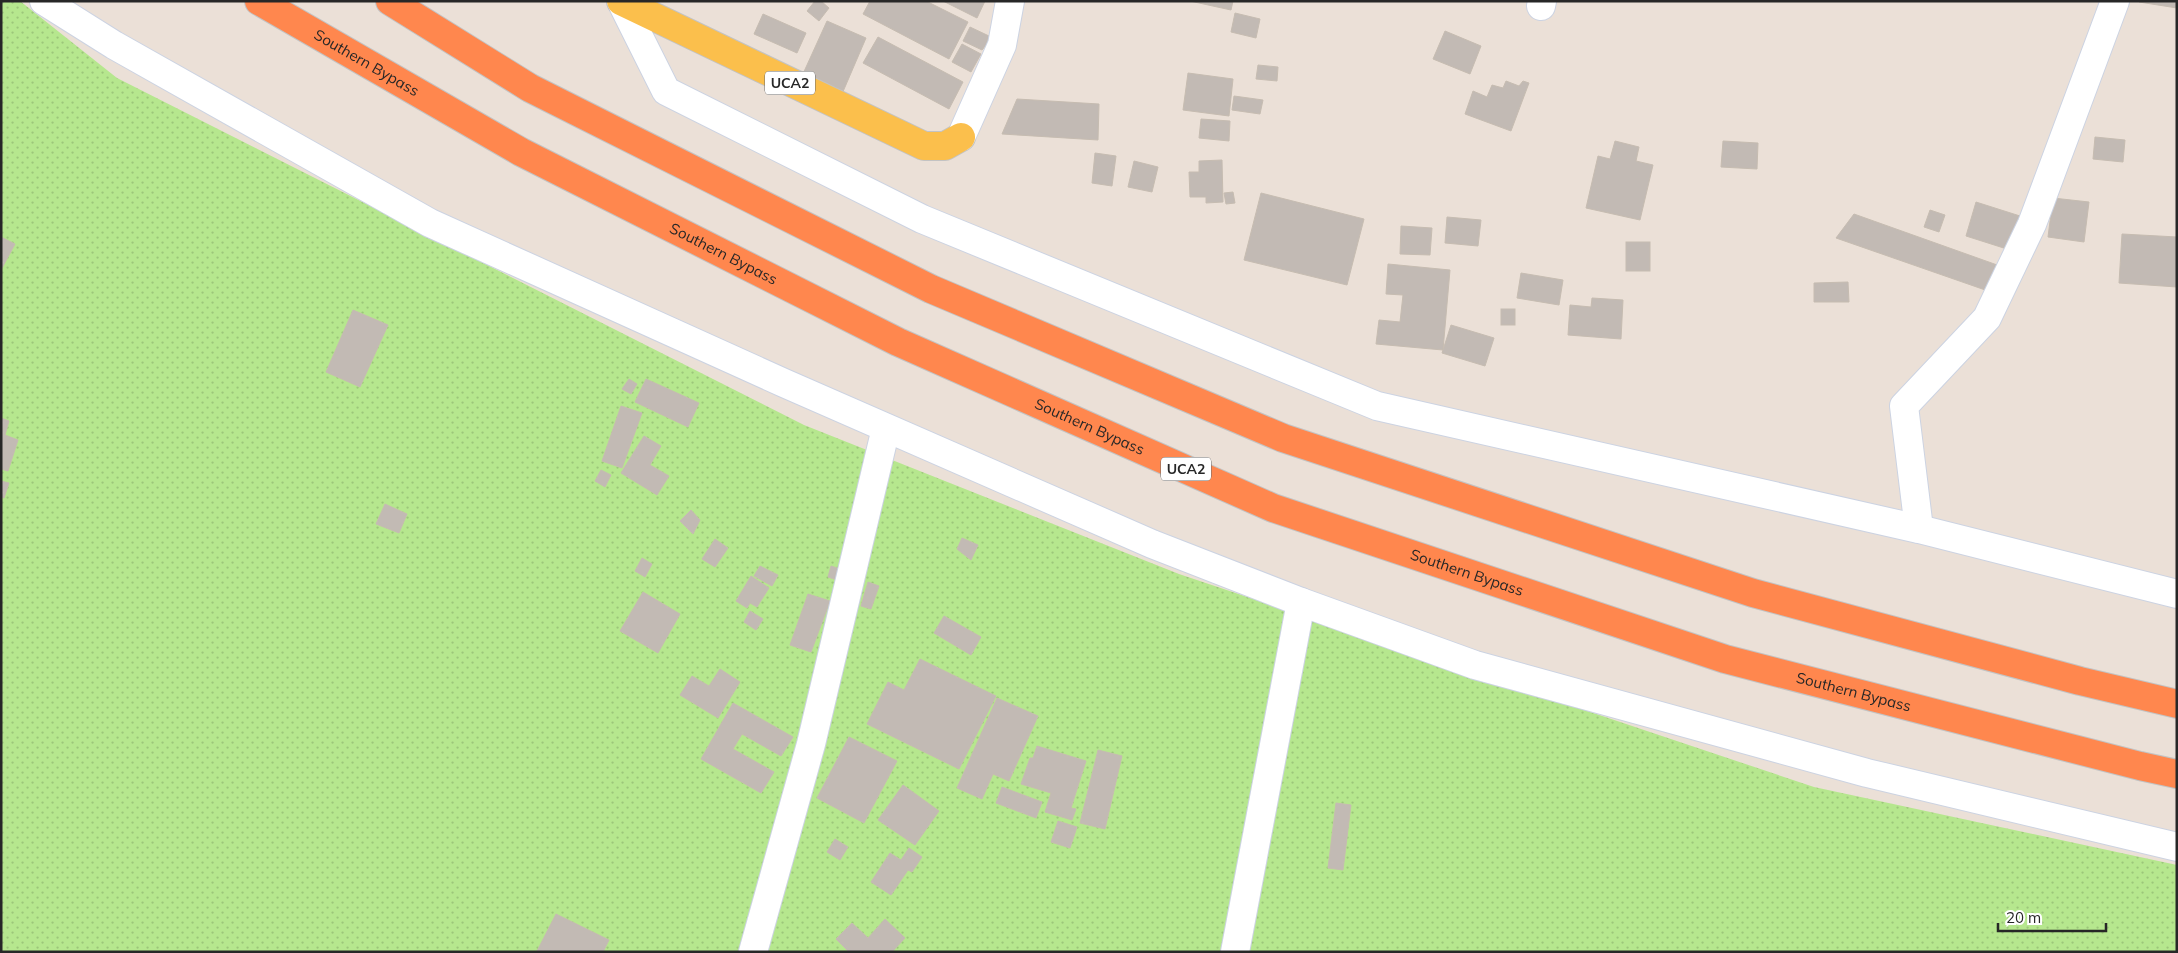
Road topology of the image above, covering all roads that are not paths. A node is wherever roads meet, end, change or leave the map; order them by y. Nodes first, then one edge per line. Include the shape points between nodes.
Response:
1 (44, 1) edge
2 (259, 1) edge
3 (390, 1) edge
4 (621, 1) edge
5 (1010, 1) edge
6 (2115, 1) edge
7 (961, 137) joint
8 (886, 428) junction
9 (1920, 529) junction
10 (2177, 594) edge
11 (1301, 602) junction
12 (2177, 704) edge
13 (2177, 774) edge
14 (2177, 847) edge
15 (753, 952) edge
16 (1235, 952) edge

1 - 8 street via 114,46 430,223
2 - 13 highway, Southern Bypass / UCA2 via 521,152 898,342 1273,508 1725,659
3 - 12 highway via 530,88 931,289 1283,438 1753,593
4 - 7 main road, UCA2 via 924,146 945,146
4 - 9 street via 666,91 922,219 1359,398 1386,408
5 - 7 street via 1002,46
6 - 9 street via 2032,224 1987,318 1904,406
8 - 11 street via 1152,544
8 - 15 street via 811,744
9 - 10 street
11 - 14 street via 1475,664 1867,773
11 - 16 street

